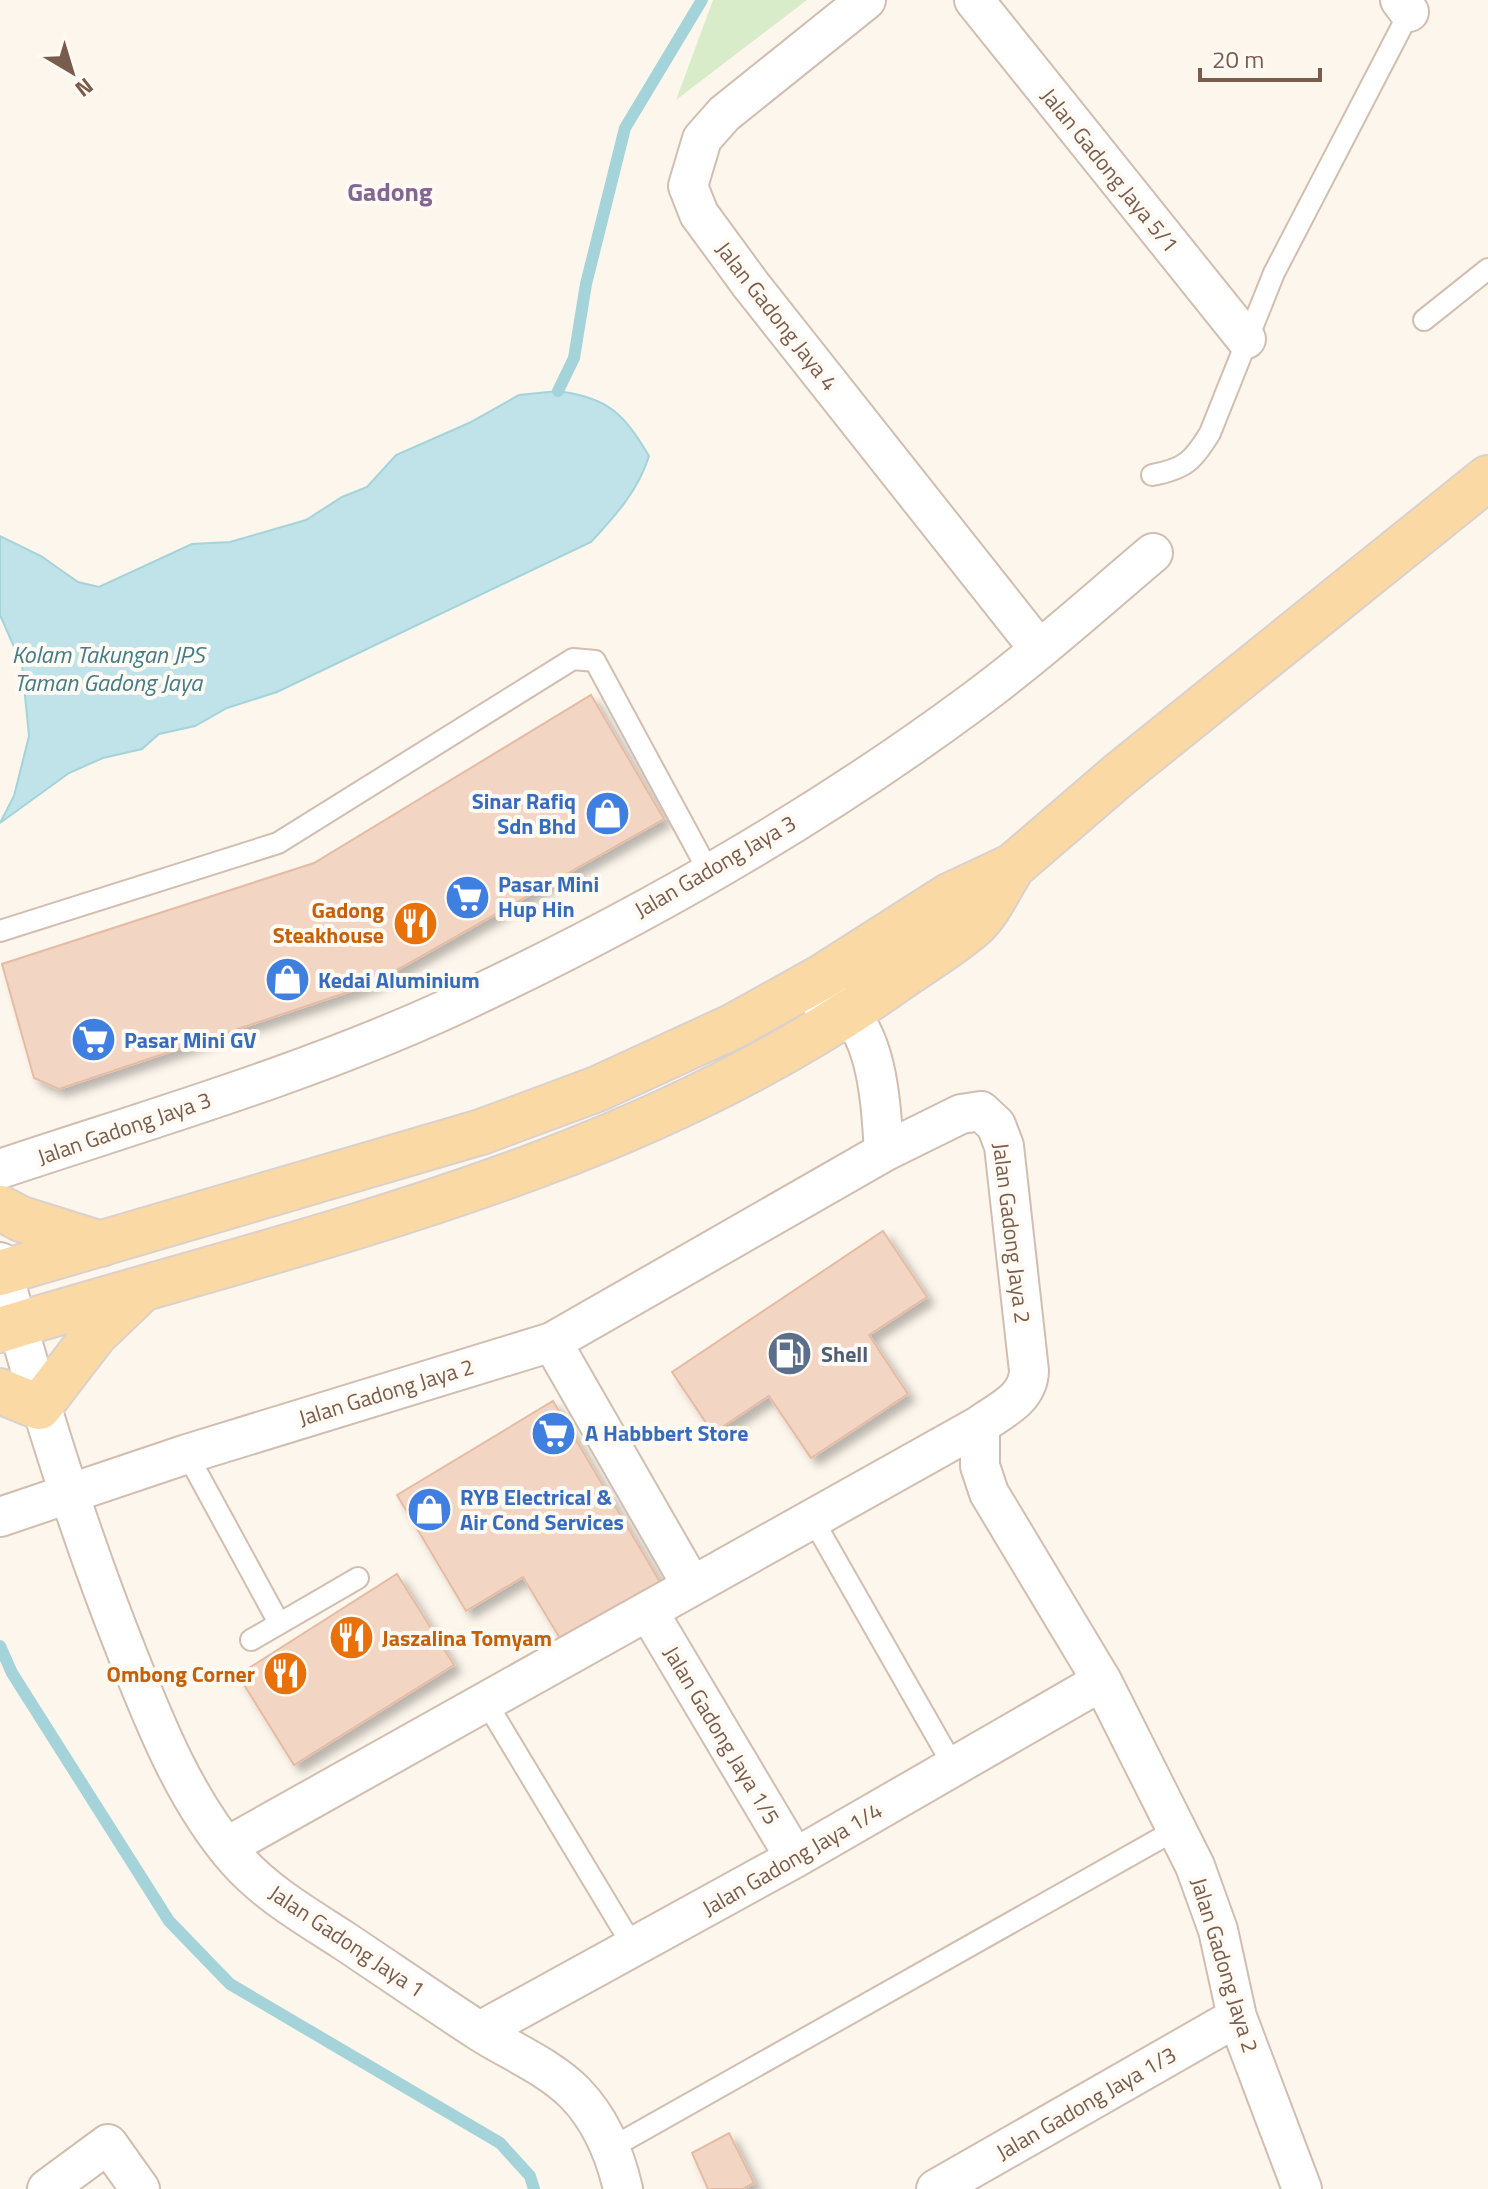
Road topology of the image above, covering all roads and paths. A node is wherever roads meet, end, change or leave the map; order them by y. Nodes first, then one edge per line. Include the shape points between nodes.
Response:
1 (866, 0) edge
2 (974, 0) edge
3 (1408, 4) edge
4 (1488, 269) edge
5 (1424, 320) dead end
6 (1246, 339) junction
7 (1152, 475) dead end
8 (1488, 478) edge
9 (1153, 553) dead end
10 (1039, 649) junction
11 (1013, 866) junction
12 (709, 872) junction
13 (0, 931) edge
14 (763, 1010) junction
15 (848, 1014) junction
16 (884, 1152) junction
17 (0, 1169) edge
18 (0, 1208) edge
19 (101, 1244) junction
20 (1, 1269) edge
21 (143, 1287) junction
22 (8, 1327) edge
23 (552, 1342) junction
24 (20, 1399) edge
25 (980, 1425) junction
26 (187, 1454) junction
27 (67, 1495) junction
28 (0, 1517) edge
29 (812, 1518) junction
30 (358, 1578) dead end
31 (692, 1586) junction
32 (648, 1611) junction
33 (279, 1623) junction
34 (251, 1640) dead end
35 (1102, 1681) junction
36 (486, 1702) junction
37 (954, 1767) junction
38 (1177, 1829) junction
39 (226, 1847) junction
40 (795, 1858) junction
41 (634, 1948) junction
42 (1237, 2017) junction
43 (480, 2031) junction
44 (611, 2148) junction
45 (47, 2189) edge
46 (140, 2189) edge
47 (623, 2189) edge
48 (936, 2189) edge
49 (1302, 2189) edge

1 - 10 street, Jalan Gadong Jaya 4 via 724,114 702,139 688,186 699,214 751,285
2 - 6 street, Jalan Gadong Jaya 5/1
3 - 6 lane
4 - 5 lane
6 - 7 lane via 1198,453 1178,470
8 - 11 main road
9 - 10 street, Jalan Gadong Jaya 3
10 - 12 street, Jalan Gadong Jaya 3 via 889,760
11 - 14 main road via 949,896
11 - 15 main road via 975,925
12 - 13 lane via 595,661 573,659 278,843
12 - 17 street, Jalan Gadong Jaya 3 via 580,944 447,1009 244,1087
14 - 15 street via 824,1001
14 - 19 main road via 657,1064 545,1110
15 - 16 street via 878,1072
15 - 21 main road via 758,1068 602,1140 394,1215
16 - 23 street, Jalan Gadong Jaya 2
16 - 25 street, Jalan Gadong Jaya 2 via 961,1114 981,1111 996,1125 1004,1146 1029,1382 1017,1399
18 - 19 main road
19 - 20 main road
20 - 22 street, Jalan Gadong Jaya 1
21 - 22 main road
21 - 24 main road
22 - 24 street, Jalan Gadong Jaya 1
23 - 26 street, Jalan Gadong Jaya 2
23 - 31 street
24 - 27 street, Jalan Gadong Jaya 1
25 - 29 street
25 - 35 street, Jalan Gadong Jaya 2 via 980,1466 989,1493
26 - 27 street, Jalan Gadong Jaya 2
26 - 33 lane
27 - 28 street, Jalan Gadong Jaya 2
27 - 39 street, Jalan Gadong Jaya 1 via 150,1712
29 - 31 street
29 - 37 lane
30 - 33 lane
31 - 32 street
32 - 36 street
32 - 40 street, Jalan Gadong Jaya 1/5
33 - 34 lane
35 - 37 street, Jalan Gadong Jaya 1/4
35 - 38 street, Jalan Gadong Jaya 2
36 - 39 street
36 - 41 lane
37 - 40 street, Jalan Gadong Jaya 1/4
38 - 42 street, Jalan Gadong Jaya 2 via 1208,1897
38 - 44 lane
39 - 43 street, Jalan Gadong Jaya 1 via 277,1897
40 - 41 street, Jalan Gadong Jaya 1/4
41 - 43 street, Jalan Gadong Jaya 1/4
42 - 48 street, Jalan Gadong Jaya 1/3
42 - 49 street, Jalan Gadong Jaya 2
43 - 44 street, Jalan Gadong Jaya 1 via 565,2085
44 - 47 street, Jalan Gadong Jaya 1
45 - 46 street via 108,2144

